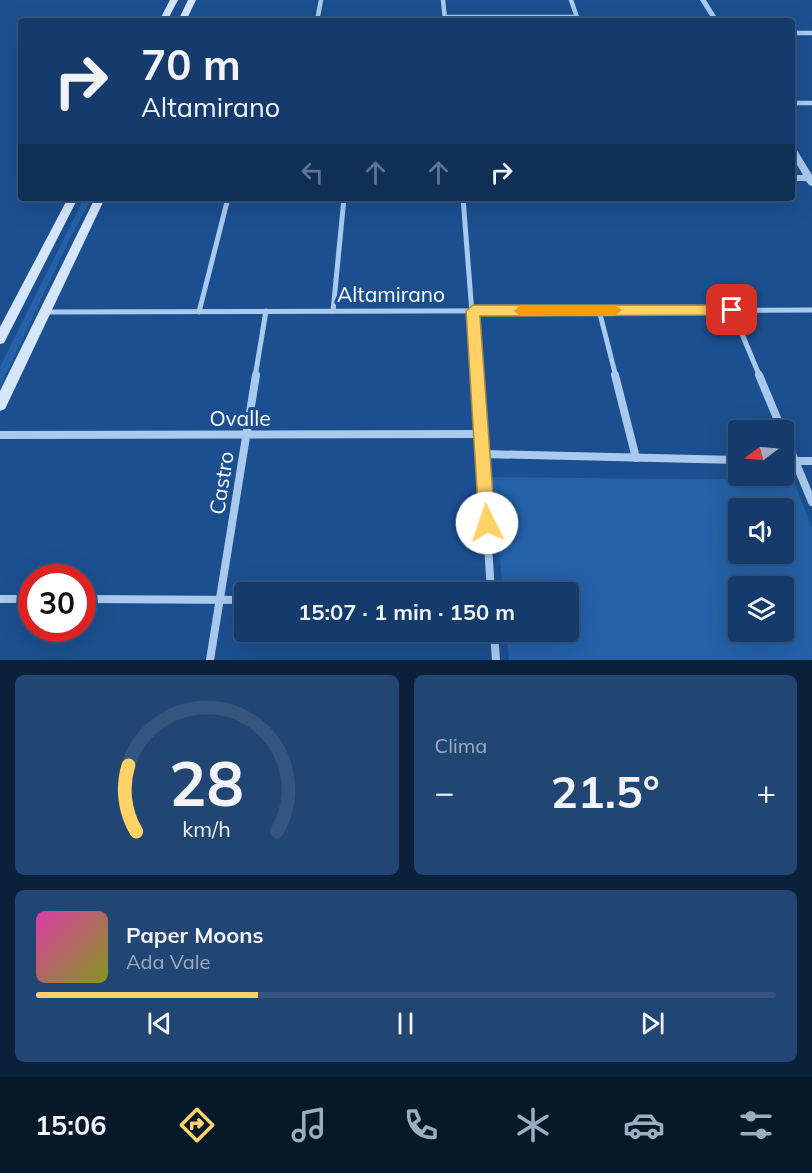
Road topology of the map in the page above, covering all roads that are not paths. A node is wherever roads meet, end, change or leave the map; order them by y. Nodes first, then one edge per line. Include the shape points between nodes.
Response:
1 (174, 0) edge
2 (192, 0) edge
3 (321, 0) edge
4 (443, 0) edge
5 (571, 0) edge
6 (703, 0) edge
7 (165, 18) edge
8 (183, 18) edge
9 (318, 18) edge
10 (445, 18) edge
11 (578, 18) edge
12 (714, 18) edge
13 (795, 33) edge
14 (812, 33) edge
15 (795, 103) edge
16 (812, 103) edge
17 (795, 154) edge
18 (795, 178) edge
19 (811, 180) edge
20 (71, 201) edge
21 (98, 201) edge
22 (227, 201) edge
23 (344, 201) edge
24 (462, 201) edge
25 (599, 310) junction
26 (732, 310) junction
27 (812, 310) edge
28 (266, 311) junction
29 (333, 311) junction
30 (473, 311) junction
31 (43, 312) junction
32 (199, 312) junction
33 (0, 339) edge
34 (0, 405) edge
35 (778, 420) edge
36 (481, 434) junction
37 (0, 435) edge
38 (246, 436) junction
39 (483, 454) junction
40 (636, 458) junction
41 (728, 460) edge
42 (795, 461) joint
43 (812, 461) edge
44 (812, 502) edge
45 (490, 582) edge
46 (0, 599) edge
47 (18, 599) edge
48 (96, 599) edge
49 (221, 600) junction
50 (234, 600) edge
51 (495, 642) edge
52 (210, 660) edge
53 (496, 660) edge

1 - 7 main road
2 - 8 main road
3 - 9 street
4 - 10 street
5 - 11 street
6 - 12 street
13 - 14 street
15 - 16 street
17 - 19 street
18 - 19 street
20 - 33 main road
21 - 31 main road
22 - 32 street
23 - 29 street
24 - 30 street
25 - 26 street, Altamirano
25 - 30 street, Altamirano
25 - 40 street
26 - 27 street, Altamirano
26 - 35 street
28 - 29 street, Altamirano
28 - 32 street, Altamirano
28 - 38 street, Castro
29 - 30 street, Altamirano
30 - 36 street
31 - 32 street, Altamirano
31 - 34 main road
36 - 38 street, Ovalle
36 - 39 street
37 - 38 street, Ovalle
38 - 49 street, Castro
39 - 40 street
39 - 45 street
40 - 41 street
42 - 43 street
42 - 44 street
46 - 47 street
48 - 49 street
49 - 50 street
49 - 52 street, Castro
51 - 53 street

